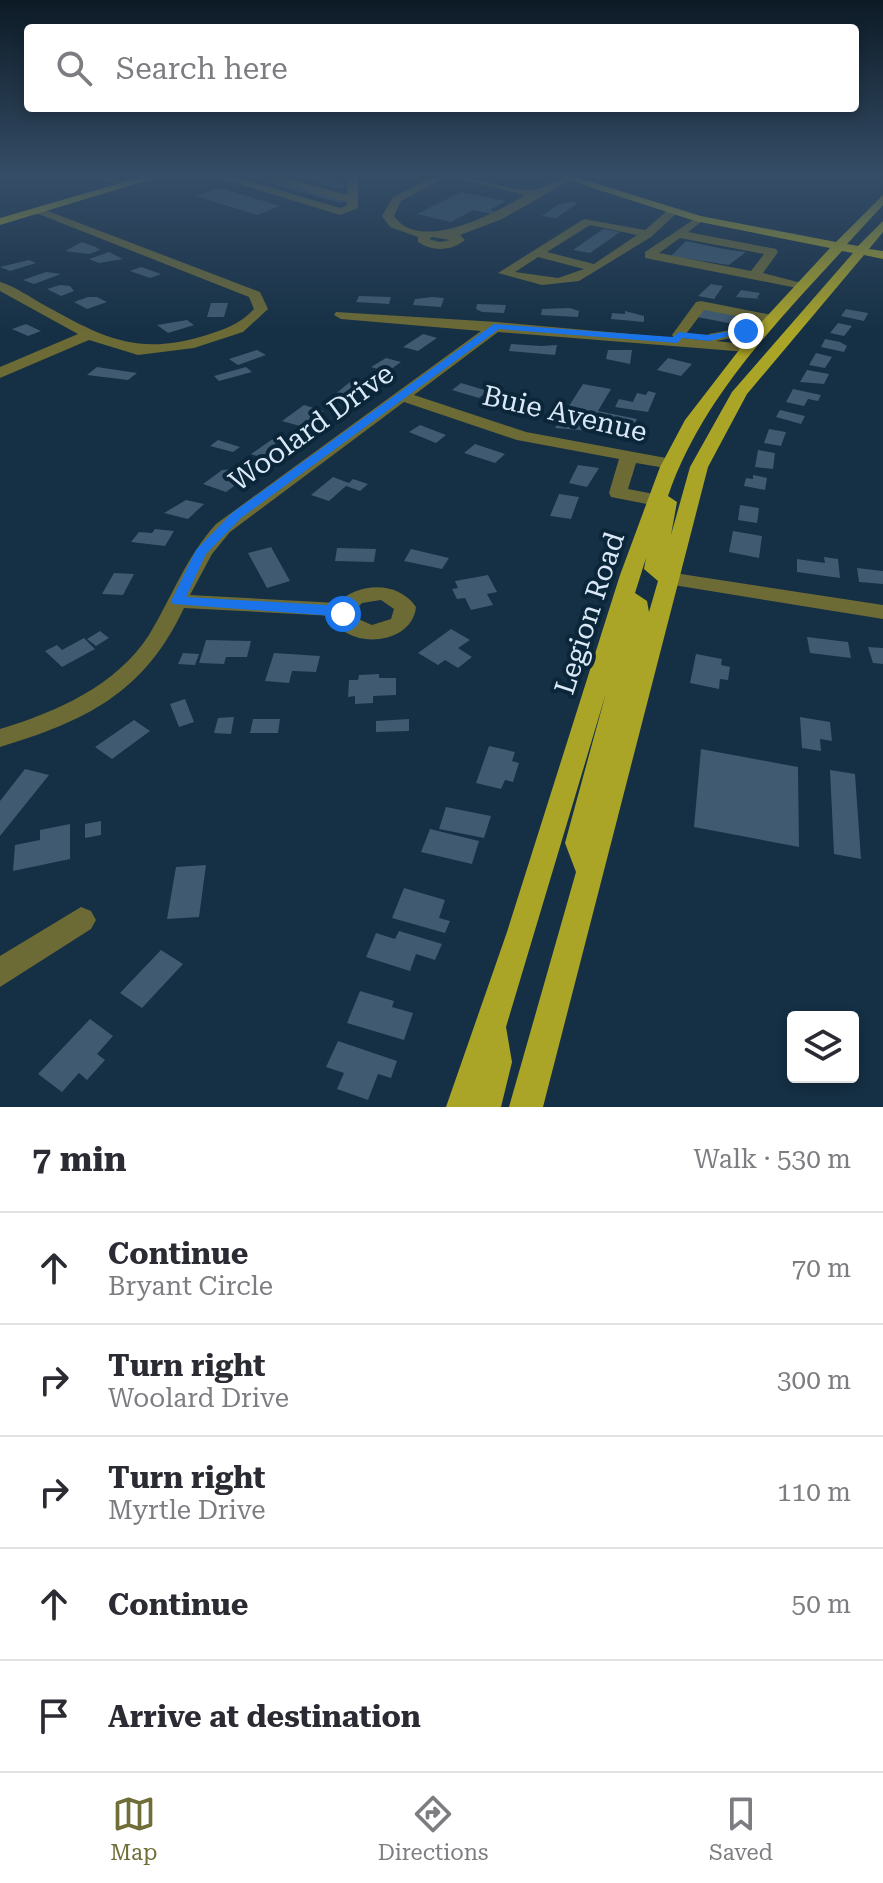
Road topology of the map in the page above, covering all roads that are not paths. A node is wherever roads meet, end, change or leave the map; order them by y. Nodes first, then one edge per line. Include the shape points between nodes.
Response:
1 (91, 229) edge
2 (405, 229) edge
3 (467, 229) edge
4 (576, 229) edge
5 (623, 229) edge
6 (654, 229) edge
7 (685, 229) edge
8 (748, 229) edge
9 (854, 229) edge
10 (882, 229) edge
11 (647, 234) junction
12 (678, 234) junction
13 (837, 246) junction
14 (872, 252) edge
15 (536, 253) junction
16 (592, 267) junction
17 (756, 274) junction
18 (802, 285) junction
19 (0, 286) edge
20 (341, 315) dead end
21 (497, 326) junction
22 (756, 330) junction
23 (93, 333) junction
24 (678, 337) junction
25 (0, 373) edge
26 (402, 396) junction
27 (629, 456) junction
28 (671, 464) junction
29 (660, 494) junction
30 (668, 578) junction
31 (624, 595) junction
32 (177, 601) junction
33 (344, 610) dead end
34 (883, 612) edge
35 (0, 738) edge
36 (589, 871) junction
37 (81, 920) dead end
38 (0, 973) edge
39 (491, 1023) junction
40 (463, 1107) edge
41 (484, 1107) edge
42 (526, 1107) edge

1 - 23 street via 255,295 261,309 248,322 215,337 176,347 126,348
2 - 3 street via 425,235 426,243 442,245 457,242 453,234
4 - 15 street
5 - 11 street
6 - 11 street
7 - 12 street
8 - 13 main road
9 - 13 main road, Legion Road
10 - 14 main road
11 - 16 street
12 - 17 street via 772,252
12 - 17 street via 649,255
13 - 14 main road
13 - 18 main road, Legion Road
14 - 30 main road via 730,407 699,467
15 - 16 street
15 - 16 street via 504,273 536,281 569,281
17 - 18 street
18 - 22 main road, Legion Road
19 - 23 street
20 - 21 street
21 - 24 street
21 - 26 street, Woolard Drive
22 - 24 street via 709,340
22 - 24 street via 690,321
22 - 28 main road, Legion Road via 693,420
23 - 25 street
26 - 27 street, Buie Avenue via 523,436
26 - 32 street, Woolard Drive via 223,528 200,553
27 - 28 street, Buie Avenue
27 - 29 street via 618,493
28 - 29 main road, Legion Road
29 - 30 main road via 669,500 654,569
29 - 31 main road, Legion Road
30 - 34 street
30 - 36 main road
31 - 36 main road via 639,606 638,615 579,843
31 - 39 main road, Legion Road
32 - 33 street
32 - 35 street, Woolard Drive via 157,640 123,678 83,706
36 - 42 main road
37 - 38 street
39 - 40 main road, Legion Road
39 - 41 main road via 496,1062

